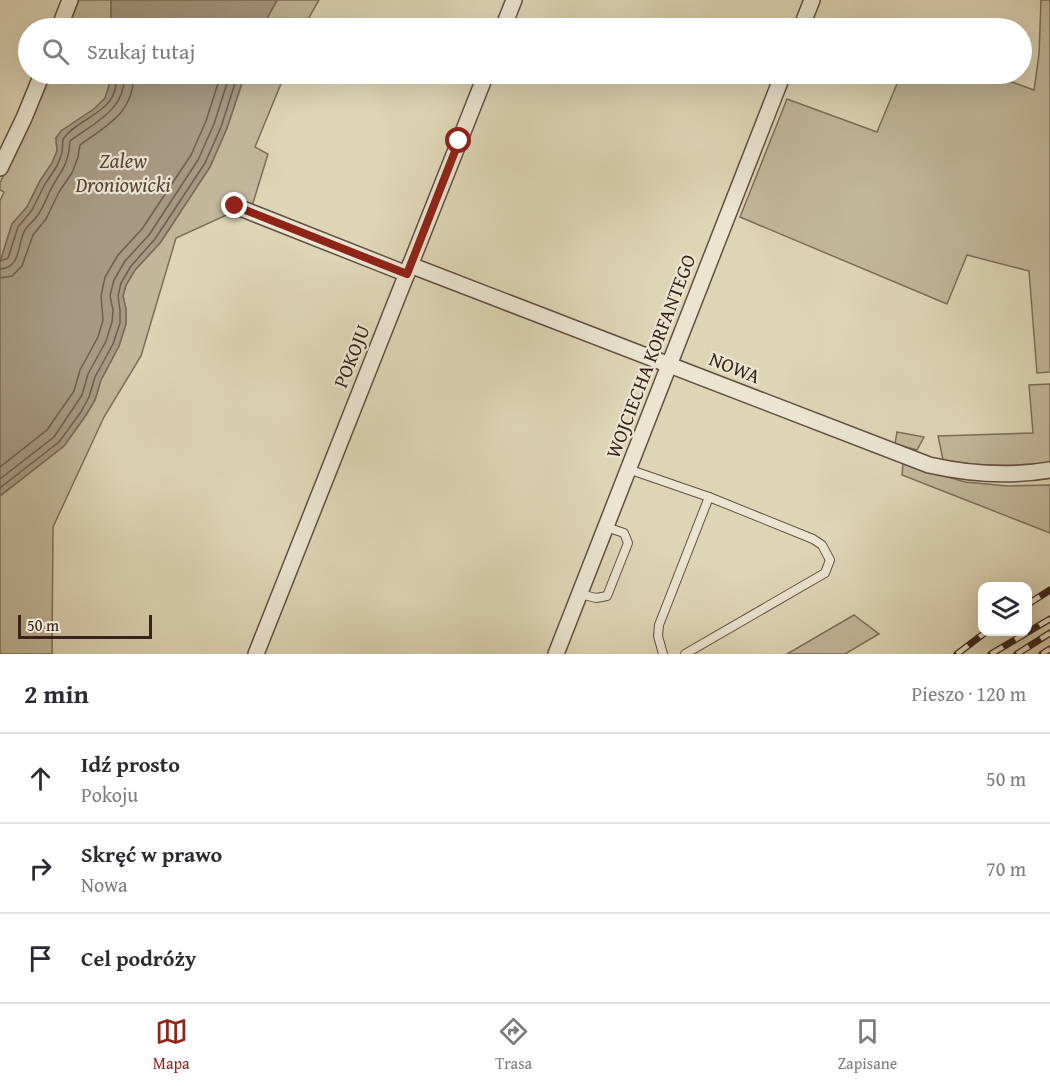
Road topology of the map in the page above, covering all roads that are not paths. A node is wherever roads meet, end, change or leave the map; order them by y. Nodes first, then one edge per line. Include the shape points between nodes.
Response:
1 (70, 0) edge
2 (514, 0) edge
3 (812, 0) edge
4 (63, 18) edge
5 (507, 18) edge
6 (805, 18) edge
7 (38, 84) edge
8 (482, 84) edge
9 (779, 84) edge
10 (0, 166) edge
11 (235, 206) dead end
12 (408, 270) junction
13 (670, 364) junction
14 (628, 469) junction
15 (1050, 470) edge
16 (709, 498) junction
17 (606, 527) junction
18 (580, 594) junction
19 (256, 654) edge
20 (556, 654) edge
21 (663, 654) edge
22 (685, 654) edge

1 - 4 street
2 - 5 street
3 - 6 street
7 - 10 street
8 - 12 street, POKOJU
9 - 13 street, WOJCIECHA KORFANTEGO
11 - 12 street, NOWA
12 - 13 street, NOWA
12 - 19 street, POKOJU
13 - 14 street, WOJCIECHA KORFANTEGO
13 - 15 street, NOWA via 929,465 994,474
14 - 16 lane
14 - 17 street, WOJCIECHA KORFANTEGO
16 - 21 lane via 659,625
16 - 22 lane via 813,539 831,560 825,573
17 - 18 street, WOJCIECHA KORFANTEGO
17 - 18 lane via 624,533 628,543 607,596
18 - 20 street, WOJCIECHA KORFANTEGO

